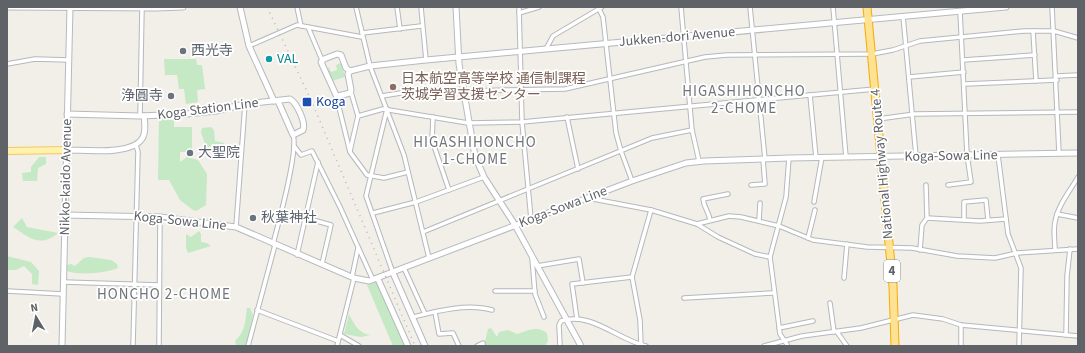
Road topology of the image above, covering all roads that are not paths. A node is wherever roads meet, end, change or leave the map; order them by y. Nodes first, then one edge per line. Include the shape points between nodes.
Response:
1 (8, 7) edge
2 (70, 7) edge
3 (183, 7) edge
4 (240, 7) edge
5 (297, 7) edge
6 (356, 7) edge
7 (397, 7) edge
8 (421, 7) edge
9 (456, 7) edge
10 (519, 7) edge
11 (539, 7) edge
12 (681, 7) edge
13 (750, 7) edge
14 (833, 7) edge
15 (867, 7) edge
16 (1006, 7) edge
17 (1052, 7) edge
18 (142, 8) junction
19 (600, 8) edge
20 (996, 8) edge
21 (960, 11) junction
22 (519, 13) junction
23 (903, 16) junction
24 (868, 19) junction
25 (834, 22) junction
26 (301, 26) junction
27 (421, 26) junction
28 (308, 27) junction
29 (400, 29) junction
30 (752, 30) junction
31 (1033, 31) junction
32 (1054, 31) junction
33 (362, 35) junction
34 (683, 36) junction
35 (962, 36) junction
36 (1078, 38) edge
37 (606, 44) junction
38 (906, 45) junction
39 (249, 46) junction
40 (546, 49) junction
41 (520, 52) junction
42 (755, 54) junction
43 (837, 54) junction
44 (872, 54) junction
45 (1035, 55) junction
46 (458, 57) junction
47 (69, 60) junction
48 (322, 60) junction
49 (426, 60) junction
50 (963, 60) junction
51 (686, 61) junction
52 (7, 64) edge
53 (370, 66) junction
54 (350, 71) junction
55 (964, 72) junction
56 (1078, 75) edge
57 (909, 77) junction
58 (1057, 78) junction
59 (610, 80) junction
60 (1036, 81) junction
61 (965, 84) junction
62 (875, 89) junction
63 (521, 91) junction
64 (351, 92) junction
65 (463, 92) junction
66 (840, 93) junction
67 (336, 95) junction
68 (810, 95) junction
69 (382, 96) junction
70 (759, 100) junction
71 (276, 101) junction
72 (245, 104) junction
73 (690, 106) junction
74 (387, 110) junction
75 (1058, 112) junction
76 (1078, 112) edge
77 (614, 113) junction
78 (966, 113) junction
79 (67, 114) junction
80 (913, 114) junction
81 (142, 116) junction
82 (358, 116) junction
83 (433, 117) junction
84 (567, 117) junction
85 (878, 119) junction
86 (522, 122) junction
87 (468, 123) junction
88 (692, 130) junction
89 (293, 135) junction
90 (136, 146) junction
91 (294, 146) junction
92 (67, 150) junction
93 (7, 151) edge
94 (621, 151) junction
95 (350, 152) junction
96 (1059, 153) junction
97 (1078, 153) edge
98 (967, 155) junction
99 (998, 155) junction
100 (916, 156) junction
101 (822, 157) junction
102 (846, 157) junction
103 (881, 157) junction
104 (789, 158) junction
105 (816, 158) junction
106 (764, 159) junction
107 (699, 161) junction
108 (318, 162) junction
109 (578, 169) junction
110 (408, 172) junction
111 (371, 176) junction
112 (484, 177) junction
113 (1078, 177) edge
114 (632, 181) junction
115 (948, 184) dead end
116 (751, 185) dead end
117 (926, 185) dead end
118 (449, 190) junction
119 (528, 190) junction
120 (728, 194) dead end
121 (587, 198) junction
122 (500, 201) junction
123 (416, 202) junction
124 (760, 202) dead end
125 (814, 202) dead end
126 (651, 210) junction
127 (815, 210) dead end
128 (373, 213) junction
129 (1057, 214) junction
130 (65, 215) junction
131 (137, 216) junction
132 (160, 217) junction
133 (306, 218) junction
134 (928, 218) junction
135 (1078, 218) edge
136 (531, 219) junction
137 (1006, 219) junction
138 (710, 220) junction
139 (964, 220) junction
140 (988, 220) junction
141 (759, 221) junction
142 (697, 224) junction
143 (515, 225) junction
144 (779, 226) junction
145 (236, 227) junction
146 (423, 232) junction
147 (808, 238) junction
148 (846, 244) junction
149 (274, 245) junction
150 (358, 247) junction
151 (890, 248) junction
152 (1070, 249) junction
153 (1078, 249) edge
154 (920, 250) junction
155 (1055, 250) junction
156 (297, 254) junction
157 (1017, 254) junction
158 (532, 257) junction
159 (430, 258) junction
160 (770, 258) junction
161 (322, 264) junction
162 (537, 266) junction
163 (404, 268) junction
164 (393, 273) junction
165 (632, 277) junction
166 (353, 278) junction
167 (844, 278) dead end
168 (376, 279) junction
169 (63, 282) junction
170 (583, 283) junction
171 (135, 285) junction
172 (159, 286) junction
173 (495, 291) dead end
174 (535, 291) junction
175 (7, 292) edge
176 (773, 293) junction
177 (63, 294) junction
178 (684, 298) dead end
179 (830, 303) dead end
180 (256, 310) junction
181 (492, 310) dead end
182 (435, 312) junction
183 (425, 314) junction
184 (413, 317) junction
185 (544, 317) dead end
186 (577, 319) junction
187 (566, 320) junction
188 (813, 320) dead end
189 (894, 320) junction
190 (961, 325) junction
191 (779, 328) junction
192 (1020, 330) junction
193 (836, 332) junction
194 (340, 335) junction
195 (1066, 335) junction
196 (1078, 336) edge
197 (338, 341) junction
198 (783, 341) junction
199 (639, 345) edge
200 (62, 346) edge
201 (133, 346) edge
202 (159, 346) edge
203 (248, 346) edge
204 (337, 346) edge
205 (359, 346) edge
206 (408, 346) edge
207 (425, 346) edge
208 (459, 346) edge
209 (477, 346) edge
210 (483, 346) edge
211 (560, 346) edge
212 (581, 346) edge
213 (646, 346) edge
214 (764, 346) edge
215 (788, 346) edge
216 (847, 346) edge
217 (895, 346) edge
218 (961, 346) edge
219 (1019, 346) edge

1 - 2 main road
2 - 18 main road
2 - 47 main road, Nikko-kaido Avenue
3 - 18 main road
4 - 39 main road
5 - 26 street
6 - 33 street
7 - 29 street
8 - 27 street
9 - 46 main road
10 - 22 street
11 - 22 street
12 - 34 street
13 - 30 street
14 - 25 street
15 - 24 highway, National Highway Route 4 / 4
16 - 20 main road, Jukken-dori Avenue
17 - 32 street
18 - 81 street
19 - 37 street
19 - 40 street via 553,36
20 - 21 main road, Jukken-dori Avenue
21 - 23 main road, Jukken-dori Avenue
21 - 35 street
22 - 41 street
23 - 24 main road, Jukken-dori Avenue
23 - 38 street
24 - 25 main road, Jukken-dori Avenue
24 - 44 highway, National Highway Route 4 / 4
25 - 30 main road, Jukken-dori Avenue
25 - 43 street
26 - 28 street
26 - 39 street via 297,25
27 - 29 street
27 - 49 street
28 - 33 street
28 - 48 street
29 - 33 street
30 - 34 main road, Jukken-dori Avenue
30 - 42 street
31 - 32 street
31 - 35 street
31 - 45 street
32 - 36 street
32 - 58 street
33 - 53 street
34 - 37 main road, Jukken-dori Avenue
34 - 51 street
35 - 38 street
35 - 50 street
37 - 40 main road, Jukken-dori Avenue
37 - 59 street
38 - 44 street
38 - 57 street
39 - 71 main road
40 - 41 main road, Jukken-dori Avenue
41 - 46 main road, Jukken-dori Avenue
41 - 63 street
42 - 43 street
42 - 51 street via 721,55
42 - 70 street
43 - 44 street
43 - 66 street
44 - 62 highway, National Highway Route 4 / 4
45 - 50 street
45 - 60 street
46 - 49 main road, Jukken-dori Avenue
46 - 65 main road
47 - 52 street via 35,59
47 - 79 main road, Nikko-kaido Avenue
48 - 54 main road via 340,54 347,70
48 - 67 main road
49 - 53 main road, Jukken-dori Avenue
50 - 55 street
51 - 59 street
51 - 73 street
53 - 54 main road, Jukken-dori Avenue
53 - 69 street
54 - 64 main road via 348,74
55 - 57 street
55 - 61 street
56 - 58 street
57 - 80 street
58 - 60 street
58 - 75 street
59 - 63 street via 565,90
59 - 77 street
60 - 61 street
61 - 78 street
62 - 66 street
62 - 85 highway, National Highway Route 4 / 4
63 - 65 street
63 - 86 street
64 - 67 main road
64 - 82 street
65 - 69 street via 402,93
65 - 87 main road
66 - 68 street
66 - 102 street
67 - 95 street
68 - 70 street
68 - 105 street
69 - 74 street
70 - 73 street
70 - 106 street
71 - 72 main road, Koga Station Line
71 - 89 main road
71 - 89 main road, Koga Station Line via 290,99 295,103 305,127
72 - 81 main road, Koga Station Line via 210,112
72 - 145 street
73 - 77 street
73 - 88 street
74 - 82 street
74 - 83 street
74 - 110 street via 400,141
74 - 111 street
75 - 76 street
75 - 78 street
75 - 96 street
77 - 84 street
77 - 94 street
78 - 80 street
78 - 98 street
79 - 81 main road
79 - 92 main road, Nikko-kaido Avenue
80 - 85 street
80 - 100 street
81 - 90 main road, Koga Station Line via 144,133
82 - 95 street
83 - 87 street
83 - 118 street via 432,140
84 - 86 street
84 - 109 street
85 - 103 highway, National Highway Route 4 / 4
86 - 87 street
86 - 119 street
87 - 112 main road via 475,156
88 - 94 street via 662,135
88 - 107 street
89 - 91 street
90 - 92 main road via 118,150
90 - 131 street
91 - 108 street via 301,155 312,152
91 - 149 street
92 - 93 main road
92 - 130 main road, Nikko-kaido Avenue
94 - 109 street
94 - 114 street
95 - 111 street via 367,175
96 - 97 main road, Koga-Sowa Line
96 - 99 main road, Koga-Sowa Line
98 - 99 main road, Koga-Sowa Line
98 - 100 main road, Koga-Sowa Line
98 - 115 street via 971,182
99 - 137 street
100 - 103 main road, Koga-Sowa Line
101 - 102 main road, Koga-Sowa Line
101 - 105 main road, Koga-Sowa Line
101 - 125 street
102 - 103 main road, Koga-Sowa Line
103 - 151 highway, National Highway Route 4 / 4
104 - 105 main road, Koga-Sowa Line
104 - 106 main road, Koga-Sowa Line
104 - 144 street via 786,198
106 - 107 main road, Koga-Sowa Line
106 - 116 street via 765,184
107 - 114 main road, Koga-Sowa Line via 672,166
108 - 133 street
108 - 150 street
109 - 119 street
110 - 111 street via 384,178
110 - 123 street
111 - 128 street via 366,196
112 - 118 street
112 - 122 main road
113 - 129 street
114 - 121 main road, Koga-Sowa Line
117 - 134 street
118 - 123 street
119 - 122 street
119 - 136 street
120 - 138 street via 703,199
121 - 126 street
121 - 136 main road, Koga-Sowa Line
122 - 143 main road
122 - 146 street
123 - 128 street
123 - 146 street
124 - 141 street
126 - 142 street
126 - 165 street
127 - 147 street
128 - 164 street
129 - 135 street
129 - 155 street
130 - 131 main road, Koga-Sowa Line
130 - 169 main road, Nikko-kaido Avenue
131 - 132 main road, Koga-Sowa Line
131 - 171 street
132 - 145 main road, Koga-Sowa Line
132 - 172 street
133 - 156 street
133 - 161 street via 331,224
134 - 139 street
134 - 154 street via 922,225
136 - 143 main road, Koga-Sowa Line
137 - 140 street
137 - 157 street via 1008,234
138 - 141 street via 729,216
138 - 142 street
139 - 140 street
139 - 140 street via 964,202 986,200
141 - 144 street
142 - 160 street via 718,237
143 - 158 main road
143 - 159 main road, Koga-Sowa Line
144 - 147 street
144 - 160 street
145 - 149 main road, Koga-Sowa Line
146 - 159 street
147 - 148 street
148 - 151 street
148 - 167 street
149 - 156 main road, Koga-Sowa Line
149 - 180 street
150 - 166 street
150 - 168 street
151 - 154 street
151 - 189 highway, National Highway Route 4 / 4
152 - 153 street
152 - 155 street
152 - 195 street
154 - 157 street via 957,256 995,258
155 - 157 street
156 - 161 main road, Koga-Sowa Line
157 - 192 street via 1021,268
158 - 162 main road
158 - 174 street
159 - 163 main road, Koga-Sowa Line
160 - 176 street
161 - 166 main road, Koga-Sowa Line
162 - 170 street via 579,259
162 - 187 main road
163 - 164 main road, Koga-Sowa Line
163 - 183 street
164 - 168 main road, Koga-Sowa Line
164 - 184 main road
165 - 170 street
165 - 199 street via 640,320
166 - 168 main road, Koga-Sowa Line via 364,281
166 - 194 street
168 - 206 main road
169 - 171 street
169 - 177 main road, Nikko-kaido Avenue
170 - 186 street via 572,284
171 - 172 street
171 - 201 street
172 - 202 street
173 - 174 street
174 - 185 street
175 - 177 street
176 - 178 street
176 - 191 street
177 - 200 main road, Nikko-kaido Avenue
179 - 193 street
180 - 197 street
180 - 203 street
181 - 182 street via 474,308
182 - 183 street
182 - 208 street via 439,334 453,333
183 - 184 street
184 - 207 main road
186 - 187 street
186 - 199 street via 596,324
187 - 211 street via 561,321 559,325
187 - 212 main road
188 - 191 street
189 - 190 street via 922,315
189 - 193 street
189 - 217 highway, National Highway Route 4 / 4
190 - 192 street
190 - 218 street
191 - 198 street
192 - 195 street
192 - 219 street
193 - 198 street
193 - 216 street
194 - 197 street
194 - 205 street
195 - 196 street
197 - 204 street
198 - 214 street
198 - 215 street
199 - 213 street
209 - 210 street via 482,343

